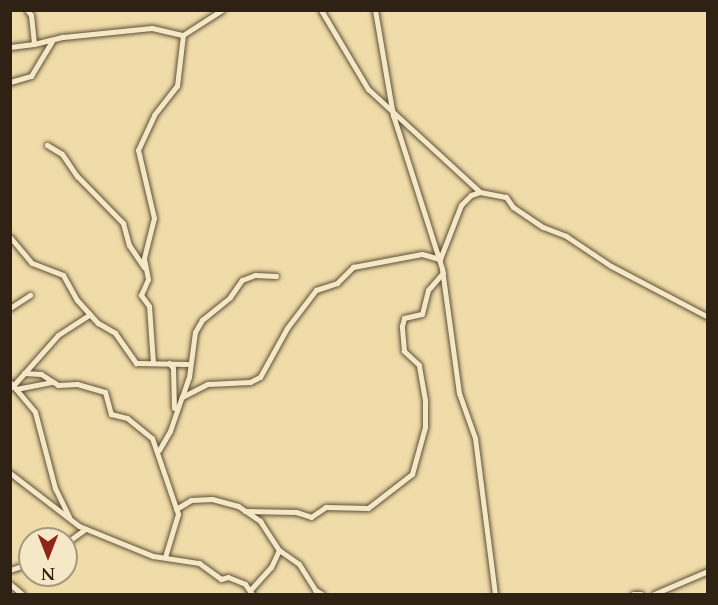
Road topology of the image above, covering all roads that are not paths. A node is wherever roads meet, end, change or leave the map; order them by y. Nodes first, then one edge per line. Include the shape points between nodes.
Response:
1 (27, 10) edge
2 (222, 10) edge
3 (321, 10) edge
4 (375, 10) edge
5 (183, 36) junction
6 (52, 41) junction
7 (34, 44) junction
8 (10, 47) edge
9 (10, 82) edge
10 (393, 115) junction
11 (46, 145) dead end
12 (480, 192) junction
13 (10, 237) edge
14 (440, 259) junction
15 (144, 267) junction
16 (443, 273) junction
17 (276, 276) dead end
18 (30, 295) dead end
19 (10, 308) edge
20 (90, 314) junction
21 (708, 317) edge
22 (153, 363) junction
23 (169, 363) junction
24 (188, 364) junction
25 (24, 373) junction
26 (53, 382) junction
27 (13, 386) edge
28 (182, 397) junction
29 (174, 410) junction
30 (159, 450) junction
31 (10, 473) edge
32 (176, 509) junction
33 (245, 511) junction
34 (70, 518) junction
35 (85, 529) junction
36 (78, 534) edge
37 (279, 550) junction
38 (165, 557) junction
39 (708, 571) edge
40 (10, 584) edge
41 (251, 592) edge
42 (22, 594) edge
43 (322, 594) edge
44 (495, 594) edge
45 (633, 594) edge
46 (641, 594) edge
47 (654, 594) edge

1 - 7 street
2 - 5 street
3 - 10 street via 369,89
4 - 10 street
5 - 6 street via 152,28
5 - 15 street via 177,86 154,115 138,147 143,184 154,218
6 - 7 street
6 - 9 street via 31,76
7 - 8 street
10 - 12 street via 420,133
10 - 14 street
11 - 15 street via 62,154 76,176 123,223 136,260
12 - 14 street via 461,205
12 - 21 street via 506,197 513,207 543,227 566,236 611,266
13 - 20 street via 33,262 63,275
14 - 16 street
14 - 28 street via 422,254 377,266 353,267 338,283 319,287 303,302 260,377 250,382 208,384
15 - 22 street via 148,279 141,295 149,306
16 - 33 street via 428,290 422,314 404,318 402,326 404,351 419,365 424,390 425,427 412,474 368,508 326,507 312,517 296,512
16 - 44 street via 461,402 475,438
17 - 24 street via 255,275 233,288 230,297 199,324
18 - 19 street
20 - 22 street via 115,333 136,363
20 - 25 street via 58,335
22 - 23 street
23 - 24 street
23 - 29 street via 173,368
24 - 28 street via 189,377
25 - 26 street via 39,374
25 - 27 street
26 - 27 street
26 - 30 street via 105,392 111,414 143,427
27 - 34 street via 35,412 55,488
28 - 29 street
29 - 30 street via 170,431
30 - 32 street
31 - 34 street
32 - 33 street via 201,499 231,503
32 - 38 street via 177,524
33 - 37 street via 260,521
34 - 35 street
35 - 36 street
35 - 38 street
37 - 41 street
37 - 43 street via 299,564 315,590
38 - 41 street via 199,563 221,579 231,578
39 - 47 street
40 - 42 street
45 - 46 street

